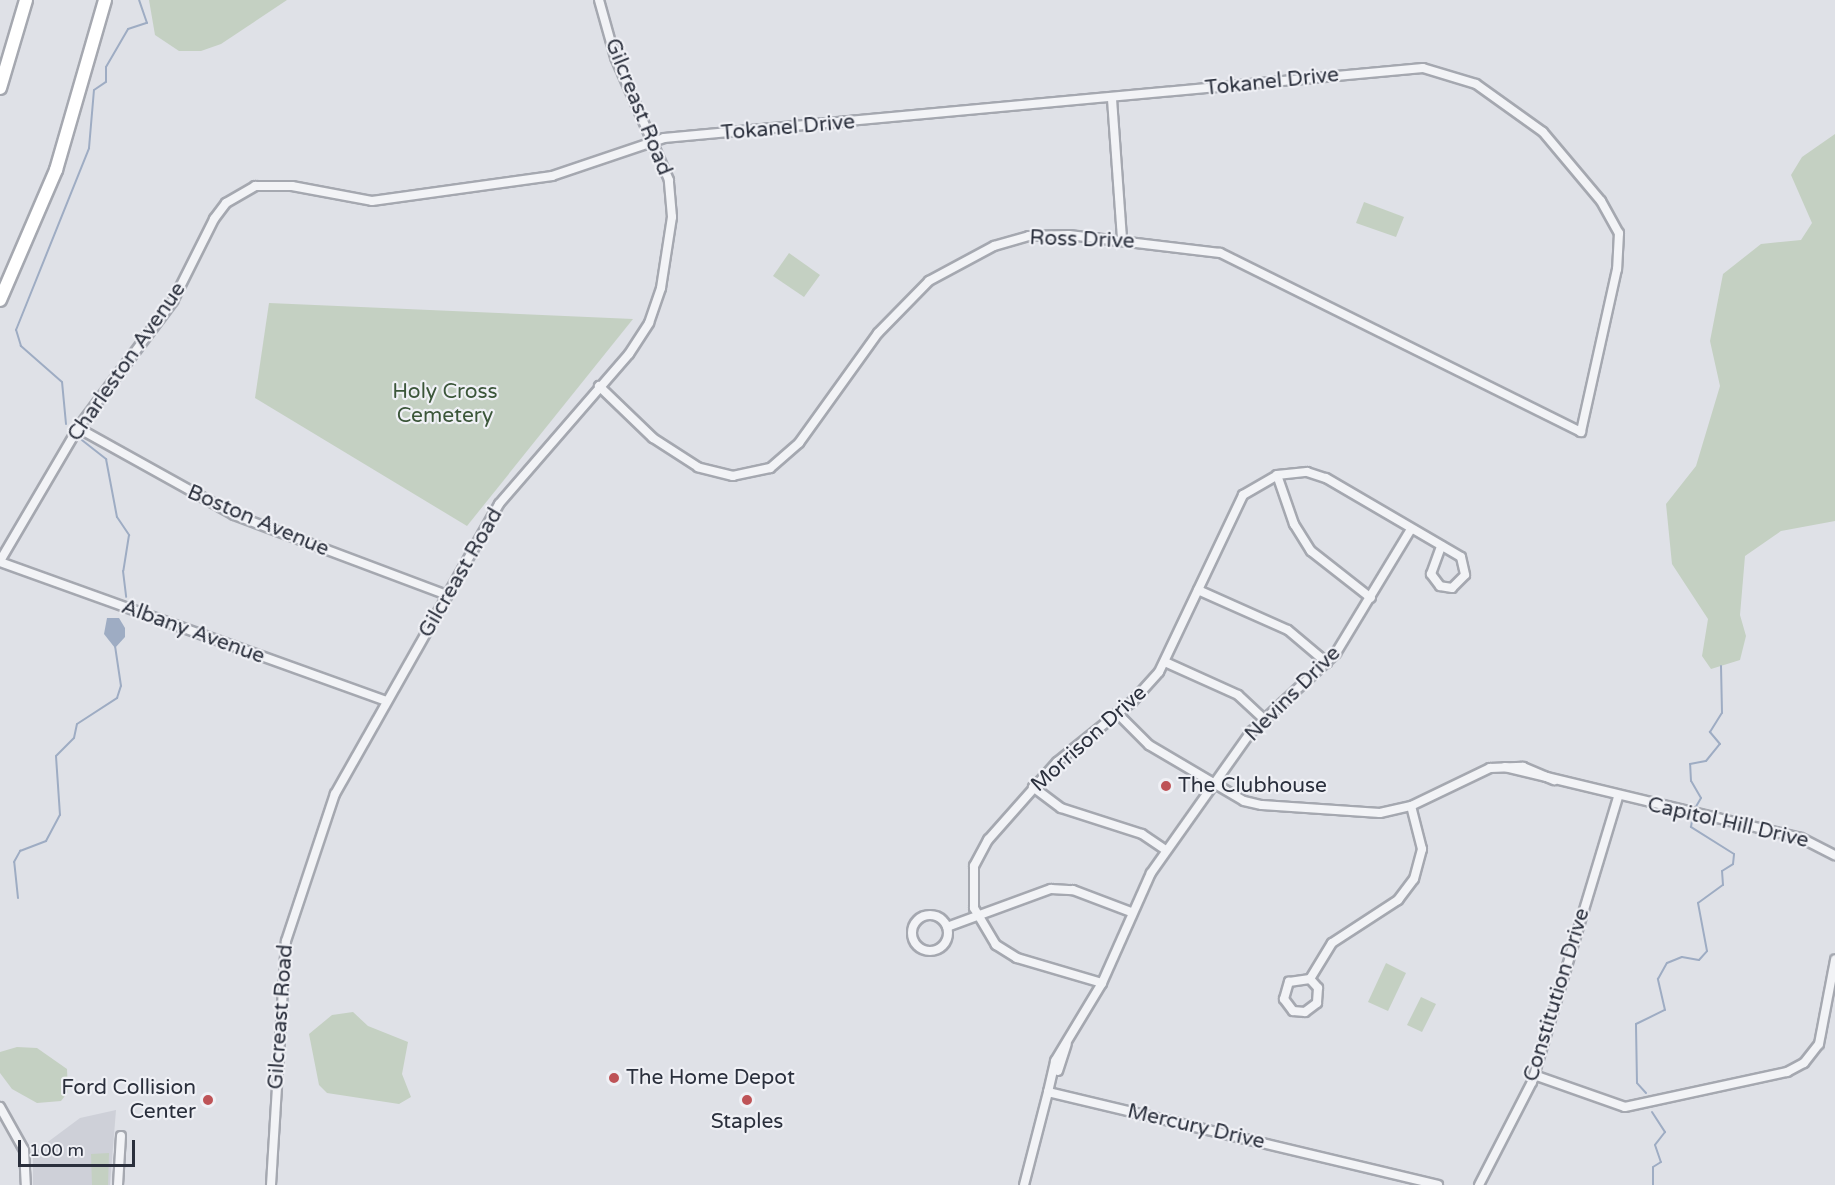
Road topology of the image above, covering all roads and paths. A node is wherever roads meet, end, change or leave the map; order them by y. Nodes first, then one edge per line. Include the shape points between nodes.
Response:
1 (26, 0) edge
2 (105, 0) edge
3 (599, 0) edge
4 (0, 88) edge
5 (1112, 99) junction
6 (655, 141) junction
7 (1122, 240) junction
8 (0, 300) edge
9 (599, 386) junction
10 (78, 428) junction
11 (1581, 432) joint
12 (1277, 475) junction
13 (1411, 529) junction
14 (1441, 546) junction
15 (0, 562) edge
16 (1198, 590) junction
17 (447, 595) junction
18 (1371, 598) junction
19 (1165, 662) junction
20 (1327, 663) junction
21 (387, 701) junction
22 (1118, 714) junction
23 (1263, 718) junction
24 (1215, 780) junction
25 (1034, 787) junction
26 (1618, 798) junction
27 (1411, 806) junction
28 (1166, 850) junction
29 (1835, 855) edge
30 (1131, 912) junction
31 (977, 916) junction
32 (947, 927) junction
33 (1835, 960) edge
34 (1310, 979) junction
35 (1102, 983) junction
36 (1534, 1075) junction
37 (1048, 1092) junction
38 (0, 1107) edge
39 (121, 1136) dead end
40 (26, 1185) edge
41 (118, 1185) edge
42 (271, 1185) edge
43 (1024, 1185) edge
44 (1438, 1185) edge
45 (1479, 1185) edge

1 - 4 highway
2 - 8 highway via 56,170
3 - 6 street, Gilcreast Road via 615,57
5 - 6 street, Tokanel Drive
5 - 7 street
5 - 11 street, Tokanel Drive via 1423,68 1459,75 1521,115 1562,151 1619,233 1617,269
6 - 9 street, Gilcreast Road via 672,198 661,288 640,339
6 - 10 street, Charleston Avenue via 570,172 406,197 363,200 274,184 239,194 214,219 173,301
7 - 9 street, Ross Drive via 1029,236 977,252 944,270 879,333 786,458 752,474 716,473 682,459
7 - 11 street, Ross Drive via 1220,253
9 - 17 street, Gilcreast Road via 509,490
10 - 15 street, Charleston Avenue
10 - 17 street, Boston Avenue via 234,515
12 - 13 street, Morrison Drive via 1307,472 1326,478
12 - 16 street, Morrison Drive via 1250,488 1235,505
12 - 18 street via 1283,499 1316,557
13 - 14 street, Morrison Drive
13 - 18 street, Nevins Drive
14 - 14 street, Morrison Drive via 1431,574 1440,586 1452,588 1462,582 1466,567
15 - 21 street, Albany Avenue
16 - 19 street, Morrison Drive
16 - 20 street via 1288,630
17 - 21 street, Gilcreast Road
18 - 20 street, Nevins Drive
19 - 22 street, Morrison Drive
19 - 23 street via 1238,696
20 - 23 street, Nevins Drive
21 - 42 street, Gilcreast Road via 328,811 286,941
22 - 24 street, Capitol Hill Drive via 1141,740
22 - 25 street, Morrison Drive via 1057,762
23 - 24 street, Nevins Drive
24 - 27 street, Capitol Hill Drive via 1245,801 1262,805 1373,813
24 - 28 street, Nevins Drive
25 - 28 street via 1061,808 1142,834
25 - 31 street, Morrison Drive via 976,858 970,892
26 - 27 street, Capitol Hill Drive via 1533,770 1505,767 1476,772
26 - 29 street, Capitol Hill Drive via 1801,838
26 - 36 street, Constitution Drive
27 - 34 street via 1422,849 1410,887 1340,936
28 - 30 street, Nevins Drive
30 - 31 street via 1073,890 1022,898
30 - 35 street, Nevins Drive
31 - 32 street
31 - 35 street, Morrison Drive via 1003,952
32 - 32 street via 936,916 925,916 914,926 914,941 924,950 939,949 946,941
33 - 36 street via 1819,1044 1804,1064 1787,1072 1625,1107
34 - 34 street via 1318,988 1317,1003 1305,1012 1290,1009 1284,999 1286,984 1295,978
35 - 37 street, Nevins Drive via 1055,1061
36 - 45 street, Constitution Drive
37 - 43 street
37 - 44 street, Mercury Drive
38 - 40 street via 24,1150
39 - 41 street

